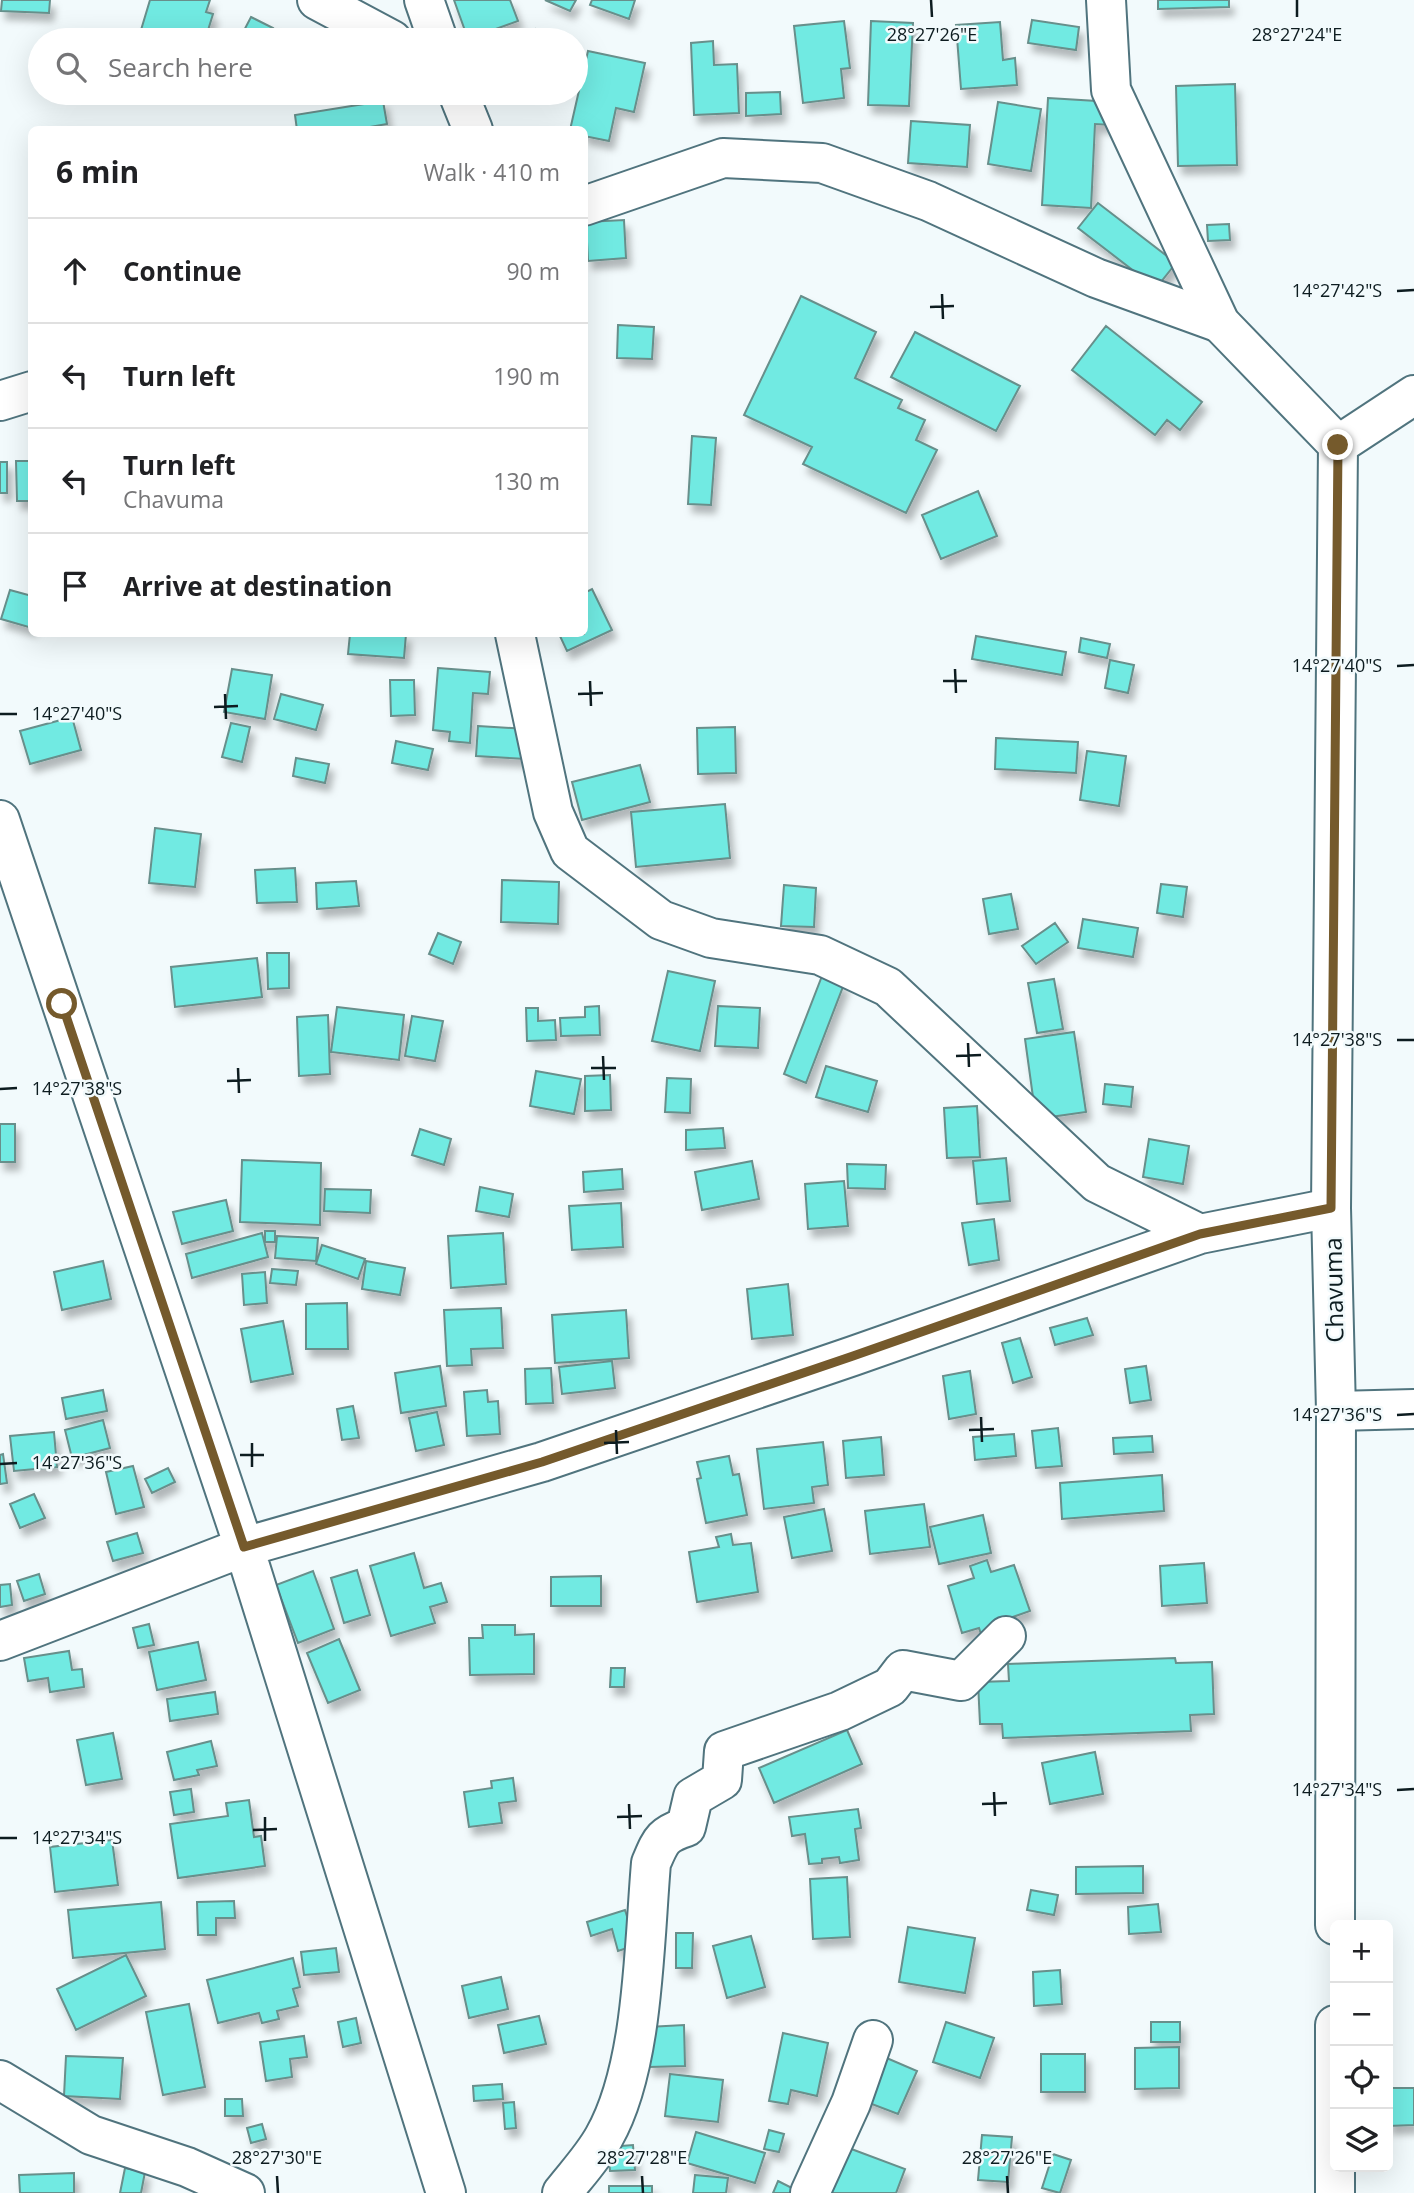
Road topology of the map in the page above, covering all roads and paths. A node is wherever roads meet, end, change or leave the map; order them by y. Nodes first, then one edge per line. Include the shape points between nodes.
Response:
1 (317, 0) edge
2 (424, 0) edge
3 (1106, 0) edge
4 (370, 28) edge
5 (434, 28) edge
6 (463, 105) edge
7 (471, 126) edge
8 (588, 204) edge
9 (1220, 323) junction
10 (28, 392) edge
11 (1414, 395) edge
12 (0, 401) edge
13 (1338, 445) junction
14 (516, 637) edge
15 (0, 820) edge
16 (1331, 1208) junction
17 (1200, 1234) junction
18 (1414, 1409) edge
19 (1336, 1411) junction
20 (244, 1547) junction
21 (1006, 1636) dead end
22 (0, 1641) edge
23 (1335, 1920) edge
24 (873, 2040) dead end
25 (1335, 2046) edge
26 (0, 2080) edge
27 (245, 2193) edge
28 (446, 2193) edge
29 (562, 2193) edge
30 (810, 2193) edge
31 (1335, 2193) edge

1 - 4 street
2 - 5 street
3 - 9 street via 1111,90
6 - 7 street
8 - 9 street via 723,158 822,163 928,201 1096,278
9 - 13 street
10 - 12 street
11 - 13 street
13 - 16 street, Chavuma
14 - 17 street via 553,813 570,851 661,920 711,939 820,955 888,987 1097,1183
15 - 20 street
16 - 17 street
16 - 19 street, Chavuma
17 - 20 street via 542,1462
18 - 19 street
19 - 23 street, Chavuma
20 - 22 street
20 - 28 street
21 - 29 street via 961,1681 903,1670 890,1687 840,1711 724,1751 722,1780 693,1797 687,1827 669,1833 651,1863 639,2005 619,2106 603,2139
24 - 30 street via 851,2103
25 - 31 street
26 - 27 street via 91,2135 187,2167

